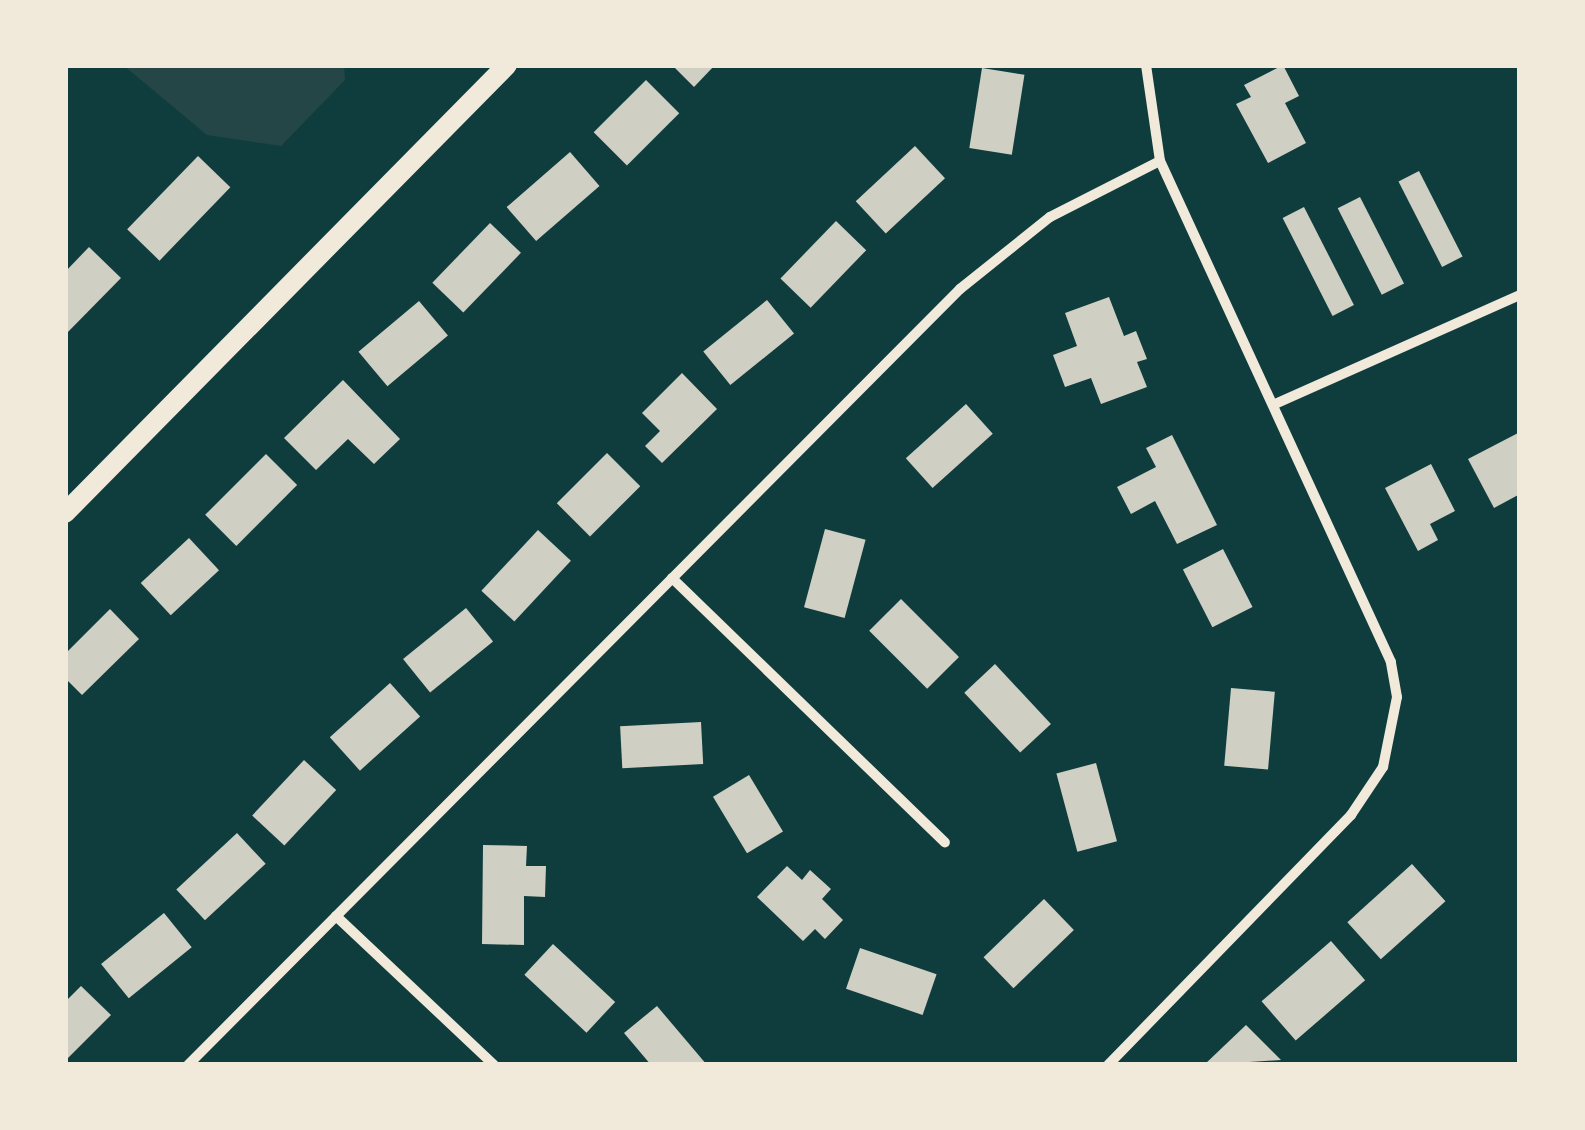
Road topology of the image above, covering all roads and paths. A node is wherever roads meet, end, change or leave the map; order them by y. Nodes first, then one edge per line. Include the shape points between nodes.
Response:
1 (506, 65) edge
2 (1146, 65) edge
3 (1160, 161) junction
4 (1520, 295) edge
5 (1275, 404) junction
6 (65, 513) edge
7 (672, 578) junction
8 (945, 843) dead end
9 (336, 916) junction
10 (188, 1065) edge
11 (494, 1065) edge
12 (1108, 1065) edge

1 - 6 main road
2 - 3 street
3 - 5 street
3 - 7 street via 1008,245
4 - 5 street
5 - 12 street via 1391,662 1394,732 1383,767 1351,815
7 - 8 street
7 - 9 street
9 - 10 street
9 - 11 street

